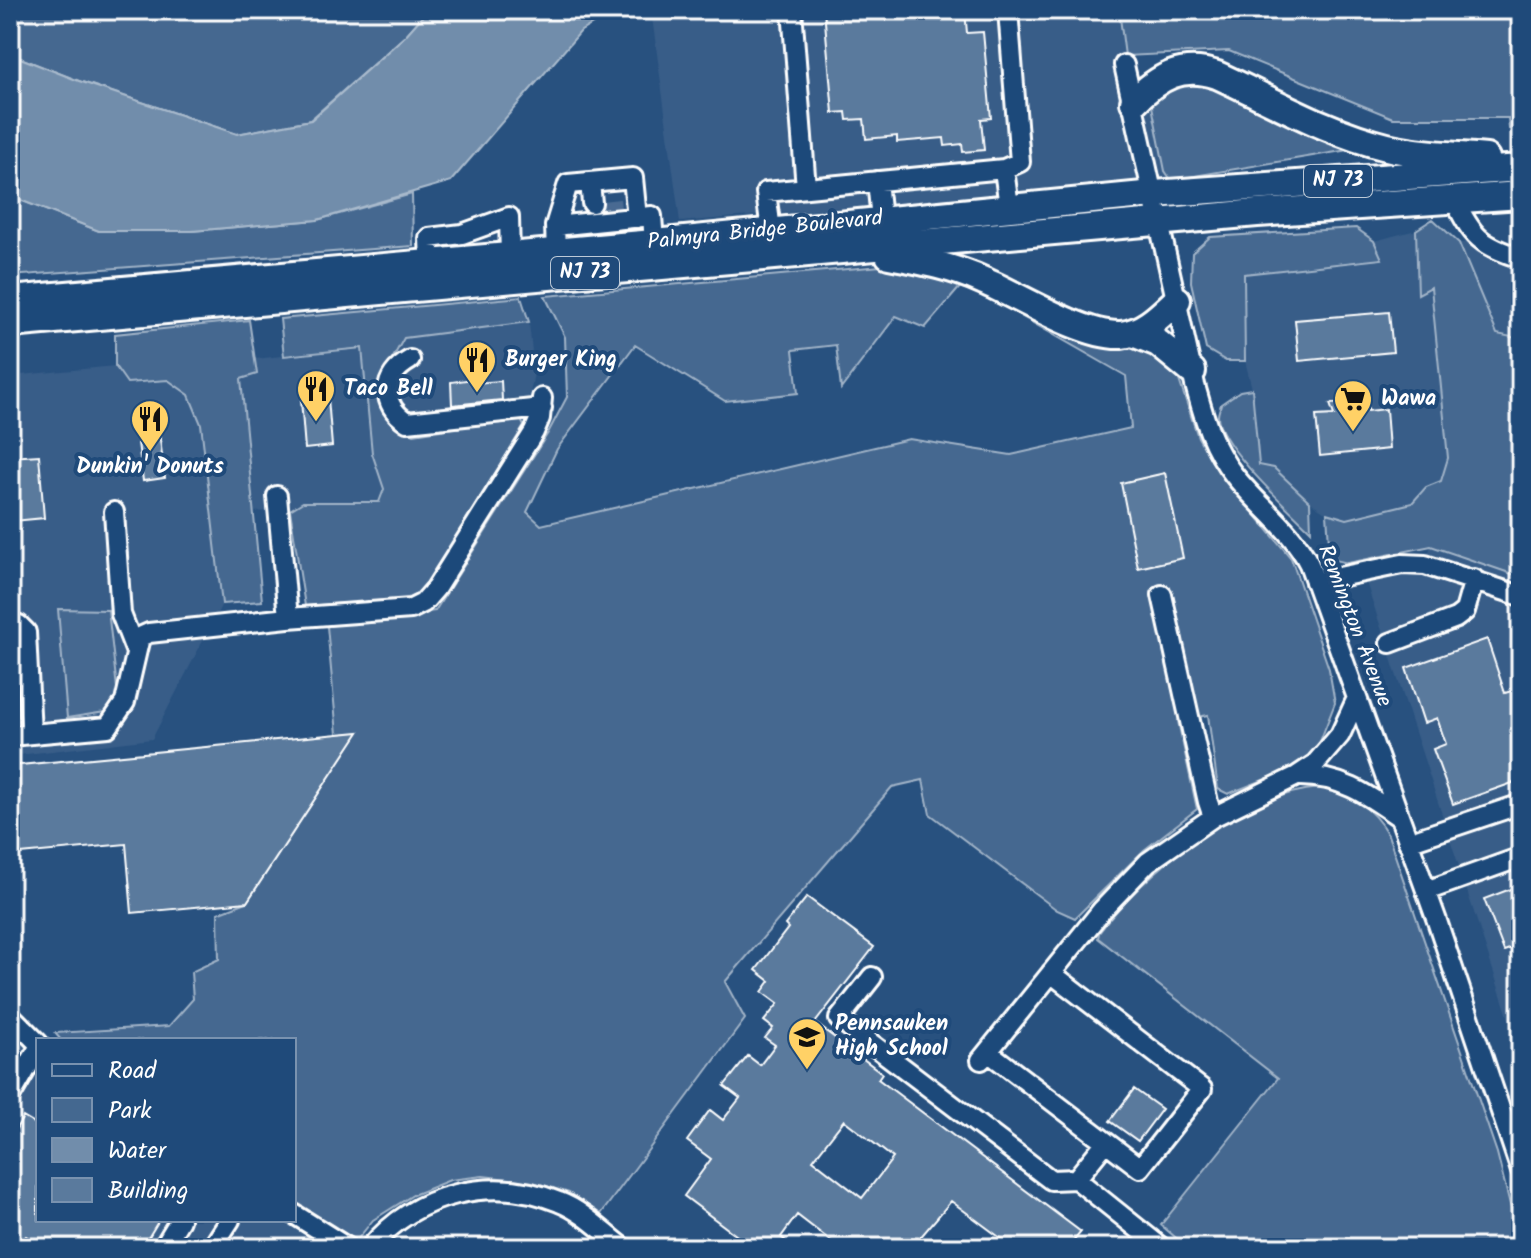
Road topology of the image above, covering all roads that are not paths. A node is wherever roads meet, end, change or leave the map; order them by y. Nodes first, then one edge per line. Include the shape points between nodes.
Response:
1 (792, 10) edge
2 (1008, 10) edge
3 (1124, 65) dead end
4 (1134, 102) junction
5 (1521, 165) edge
6 (1004, 169) junction
7 (609, 180) junction
8 (877, 181) junction
9 (590, 182) junction
10 (806, 188) junction
11 (1154, 194) junction
12 (1521, 195) edge
13 (1454, 199) junction
14 (1009, 207) junction
15 (603, 214) junction
16 (637, 218) junction
17 (881, 219) junction
18 (1160, 222) junction
19 (771, 231) junction
20 (556, 239) junction
21 (654, 243) junction
22 (858, 249) junction
23 (510, 256) junction
24 (1521, 258) edge
25 (430, 263) junction
26 (10, 300) edge
27 (1177, 300) junction
28 (10, 324) edge
29 (1133, 333) junction
30 (410, 360) dead end
31 (1192, 371) junction
32 (277, 496) dead end
33 (114, 512) dead end
34 (1474, 579) junction
35 (1315, 582) junction
36 (1162, 595) dead end
37 (1521, 596) edge
38 (288, 618) junction
39 (10, 622) edge
40 (1390, 643) dead end
41 (135, 650) junction
42 (1357, 698) junction
43 (31, 734) junction
44 (10, 736) edge
45 (1297, 776) junction
46 (1521, 804) edge
47 (1213, 817) junction
48 (1399, 817) junction
49 (1408, 842) junction
50 (1521, 857) edge
51 (1426, 891) junction
52 (1051, 973) junction
53 (872, 977) dead end
54 (10, 1015) edge
55 (36, 1041) edge
56 (36, 1052) edge
57 (10, 1097) edge
58 (1106, 1142) junction
59 (1518, 1147) edge
60 (1521, 1171) edge
61 (1076, 1179) junction
62 (296, 1215) edge
63 (179, 1222) edge
64 (229, 1222) edge
65 (163, 1248) edge
66 (212, 1248) edge
67 (348, 1248) edge
68 (370, 1248) edge
69 (624, 1248) edge
70 (1162, 1248) edge

1 - 10 street
2 - 6 street via 1020,162
3 - 4 street, Remington Avenue
4 - 5 highway via 1162,77 1197,69 1373,143
4 - 11 street, Remington Avenue
5 - 11 highway, Palmyra Bridge Boulevard / NJ 73
6 - 8 street
6 - 14 street
7 - 9 street
7 - 15 street
7 - 16 street via 633,178
8 - 10 street
8 - 17 street
9 - 15 street
9 - 20 street via 568,184
10 - 19 street via 766,192
11 - 14 highway, Palmyra Bridge Boulevard / NJ 73
11 - 18 street, Remington Avenue
12 - 13 highway, Palmyra Bridge Boulevard / NJ 73
13 - 18 highway, Palmyra Bridge Boulevard / NJ 73
13 - 24 street via 1467,225 1487,246
14 - 17 highway, Palmyra Bridge Boulevard / NJ 73
15 - 16 street
15 - 20 street
16 - 21 street via 652,216
17 - 19 highway, Palmyra Bridge Boulevard / NJ 73
18 - 22 highway, Palmyra Bridge Boulevard / NJ 73
18 - 27 street, Remington Avenue
19 - 21 highway, Palmyra Bridge Boulevard / NJ 73
20 - 21 highway, Palmyra Bridge Boulevard / NJ 73
20 - 23 highway, Palmyra Bridge Boulevard / NJ 73
22 - 28 highway, Palmyra Bridge Boulevard / NJ 73
22 - 29 highway via 957,270 1097,332
23 - 25 highway, Palmyra Bridge Boulevard / NJ 73
23 - 25 street via 509,217 462,234 429,238
25 - 26 highway, Palmyra Bridge Boulevard / NJ 73
27 - 29 highway
27 - 31 street, Remington Avenue
29 - 31 highway via 1158,343
30 - 38 street via 393,374 386,390 393,411 407,422 542,403 534,432 423,603 411,609
31 - 35 street, Remington Avenue via 1209,435 1234,476 1301,549
32 - 38 street
33 - 41 street via 121,614
34 - 35 street via 1402,564
34 - 37 street
34 - 40 street via 1465,611 1456,618
35 - 42 street, Remington Avenue
36 - 47 street
38 - 41 street via 149,633 140,637
39 - 43 street via 26,632
41 - 43 street via 125,702 108,727
42 - 45 street via 1340,735
42 - 48 street, Remington Avenue
43 - 44 street
45 - 47 street
45 - 48 street via 1359,789
46 - 49 street
47 - 52 street via 1137,873
48 - 49 street, Remington Avenue
49 - 51 street, Remington Avenue
50 - 51 street
51 - 59 street, Remington Avenue
52 - 58 street via 985,1056
52 - 58 street via 1202,1089 1140,1168
53 - 61 street via 839,1019 1051,1180
54 - 55 street
56 - 57 street
58 - 61 street
59 - 60 street, Remington Avenue
61 - 70 street
62 - 67 street
63 - 65 street
64 - 66 street
68 - 69 street via 396,1222 438,1199 477,1189 523,1191 562,1202

